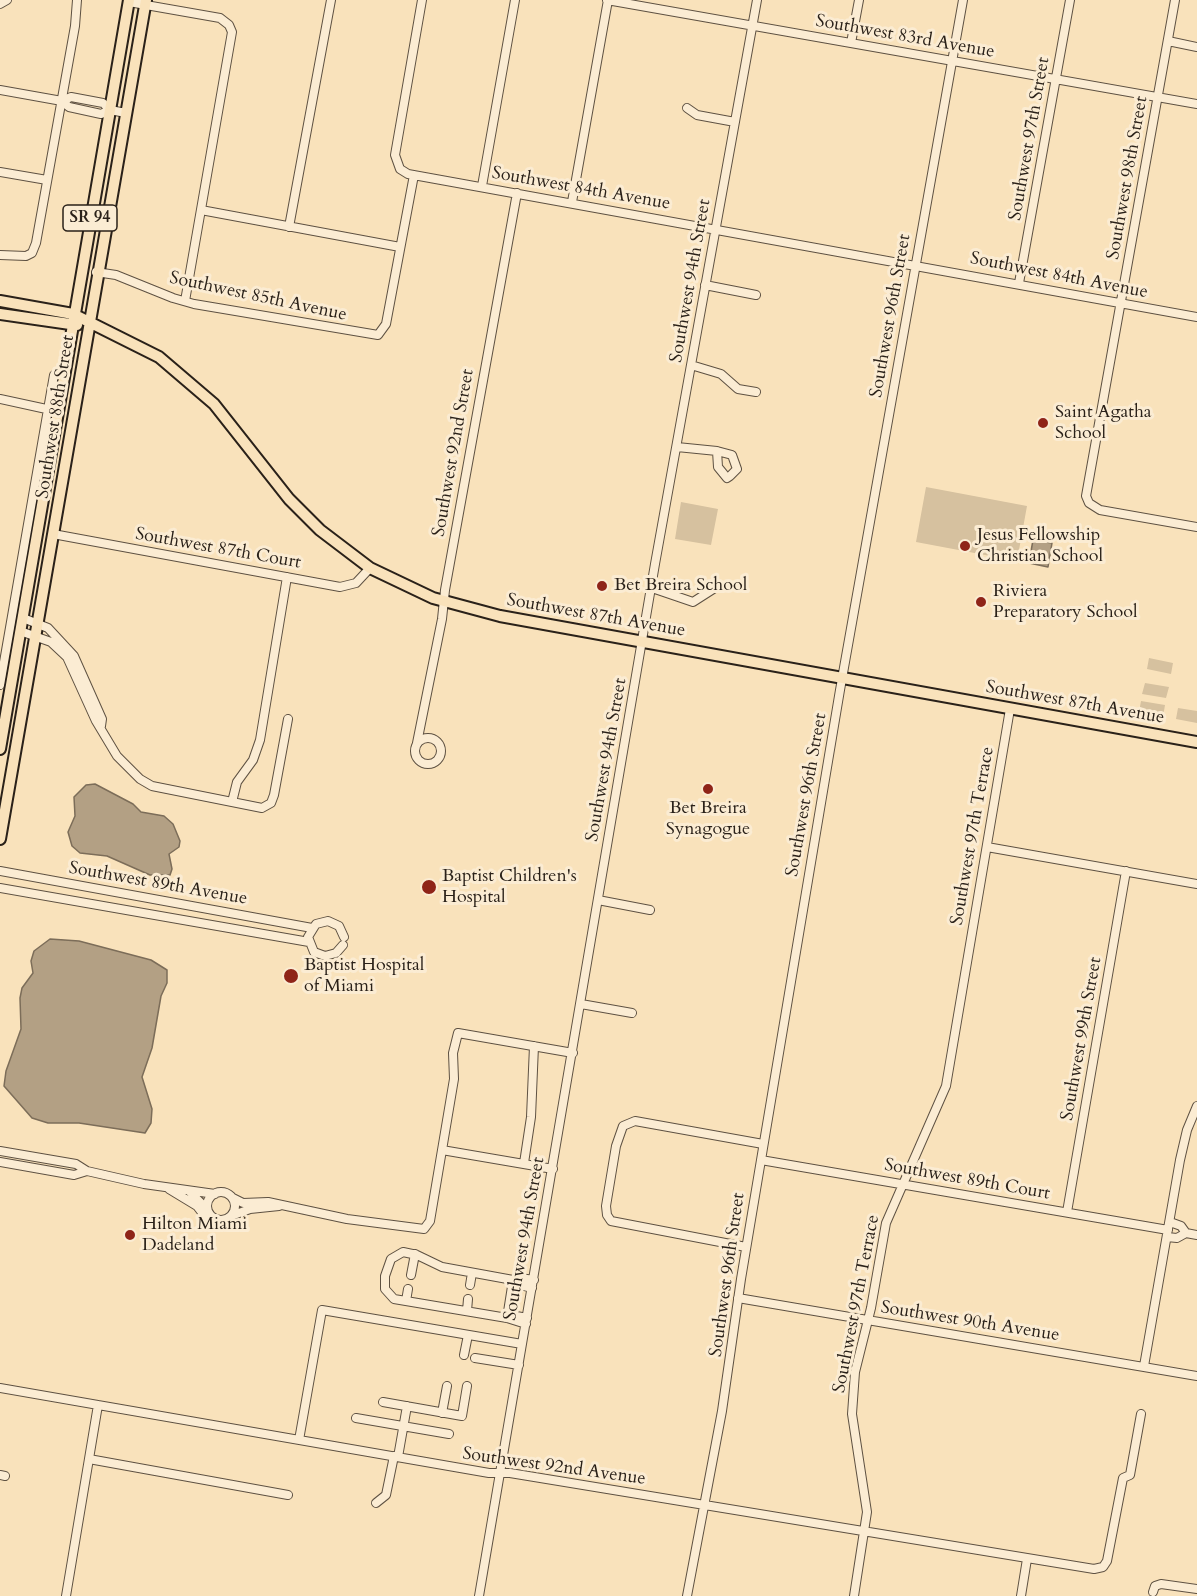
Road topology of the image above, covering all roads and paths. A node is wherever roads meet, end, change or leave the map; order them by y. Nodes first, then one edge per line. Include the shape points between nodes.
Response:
1 (7, 0) edge
2 (77, 0) edge
3 (330, 0) edge
4 (423, 0) edge
5 (515, 0) edge
6 (608, 0) edge
7 (757, 0) edge
8 (859, 0) edge
9 (963, 0) edge
10 (1071, 0) edge
11 (1175, 0) edge
12 (129, 1) edge
13 (145, 2) edge
14 (0, 3) edge
15 (654, 4) edge
16 (753, 25) junction
17 (1168, 41) junction
18 (851, 43) junction
19 (1197, 46) edge
20 (953, 61) junction
21 (1056, 80) junction
22 (0, 90) edge
23 (1158, 98) junction
24 (62, 101) junction
25 (1197, 104) edge
26 (687, 108) dead end
27 (110, 110) junction
28 (126, 113) junction
29 (735, 122) junction
30 (0, 172) edge
31 (414, 175) junction
32 (47, 180) junction
33 (482, 186) junction
34 (517, 193) junction
35 (572, 202) junction
36 (201, 210) junction
37 (289, 227) junction
38 (715, 228) junction
39 (400, 247) junction
40 (0, 255) edge
41 (916, 264) junction
42 (96, 272) junction
43 (1019, 283) junction
44 (705, 285) junction
45 (756, 295) dead end
46 (0, 301) edge
47 (185, 301) junction
48 (1121, 302) junction
49 (0, 314) edge
50 (74, 314) junction
51 (1197, 317) edge
52 (88, 323) junction
53 (72, 326) junction
54 (691, 365) junction
55 (54, 375) dead end
56 (756, 392) dead end
57 (0, 399) edge
58 (53, 410) junction
59 (676, 447) junction
60 (717, 451) dead end
61 (1197, 527) edge
62 (53, 534) junction
63 (370, 568) junction
64 (287, 577) junction
65 (718, 586) dead end
66 (652, 588) junction
67 (444, 602) junction
68 (23, 618) junction
69 (38, 622) junction
70 (20, 631) junction
71 (35, 635) junction
72 (642, 641) junction
73 (842, 678) junction
74 (0, 685) edge
75 (1010, 709) junction
76 (288, 719) dead end
77 (424, 719) junction
78 (101, 726) junction
79 (2, 727) edge
80 (19, 730) junction
81 (429, 738) junction
82 (1197, 742) edge
83 (417, 743) junction
84 (0, 749) edge
85 (232, 802) junction
86 (0, 839) edge
87 (987, 847) junction
88 (0, 871) edge
89 (1126, 871) junction
90 (1197, 884) edge
91 (0, 888) edge
92 (598, 900) junction
93 (650, 910) dead end
94 (312, 928) junction
95 (309, 942) junction
96 (581, 1004) junction
97 (632, 1013) dead end
98 (534, 1046) junction
99 (573, 1053) junction
100 (1197, 1106) edge
101 (764, 1144) junction
102 (442, 1150) junction
103 (0, 1151) edge
104 (761, 1160) junction
105 (0, 1162) edge
106 (524, 1163) junction
107 (553, 1168) junction
108 (87, 1171) junction
109 (905, 1184) junction
110 (168, 1188) junction
111 (190, 1192) junction
112 (215, 1194) junction
113 (233, 1198) junction
114 (279, 1206) junction
115 (207, 1209) junction
116 (1067, 1212) junction
117 (231, 1216) junction
118 (207, 1219) dead end
119 (1168, 1230) junction
120 (1186, 1233) junction
121 (1197, 1235) edge
122 (746, 1247) junction
123 (415, 1254) junction
124 (472, 1273) junction
125 (411, 1275) dead end
126 (513, 1280) junction
127 (533, 1284) junction
128 (470, 1286) dead end
129 (408, 1289) dead end
130 (738, 1298) junction
131 (468, 1299) dead end
132 (406, 1301) junction
133 (466, 1311) junction
134 (507, 1317) junction
135 (868, 1320) junction
136 (526, 1321) junction
137 (468, 1335) junction
138 (522, 1344) junction
139 (464, 1355) dead end
140 (475, 1358) dead end
141 (519, 1365) junction
142 (1144, 1366) junction
143 (1197, 1376) edge
144 (447, 1386) dead end
145 (467, 1386) dead end
146 (0, 1388) edge
147 (383, 1402) dead end
148 (98, 1405) junction
149 (407, 1406) junction
150 (442, 1413) junction
151 (1141, 1414) dead end
152 (356, 1418) dead end
153 (403, 1426) junction
154 (449, 1434) dead end
155 (299, 1440) junction
156 (396, 1457) junction
157 (89, 1459) junction
158 (500, 1473) junction
159 (288, 1495) dead end
160 (376, 1503) dead end
161 (703, 1505) junction
162 (865, 1532) junction
163 (1027, 1559) junction
164 (1197, 1589) edge
165 (1153, 1592) dead end
166 (66, 1596) edge
167 (479, 1596) edge
168 (687, 1596) edge
169 (854, 1596) edge
170 (1021, 1596) edge

1 - 14 street
2 - 24 street
3 - 37 street
4 - 31 street via 395,155 400,169
5 - 33 street
6 - 15 street, Southwest 83rd Avenue
6 - 35 street
7 - 16 street, Southwest 94th Street
8 - 18 street
9 - 20 street, Southwest 96th Street
10 - 21 street, Southwest 97th Street
11 - 17 street, Southwest 98th Street
12 - 13 street
12 - 27 main road, Southwest 88th Street / SR 94
13 - 28 main road, Southwest 88th Street / SR 94
13 - 36 street via 220,18 229,25 232,40
15 - 16 street, Southwest 83rd Avenue
16 - 18 street, Southwest 83rd Avenue
16 - 29 street, Southwest 94th Street
17 - 19 street
17 - 23 street, Southwest 98th Street
18 - 20 street, Southwest 83rd Avenue
20 - 21 street, Southwest 83rd Avenue
20 - 41 street, Southwest 96th Street
21 - 23 street, Southwest 83rd Avenue
21 - 43 street, Southwest 97th Street
22 - 24 street
23 - 25 street, Southwest 83rd Avenue
23 - 48 street, Southwest 98th Street
24 - 27 street via 69,107 101,114
24 - 32 street
26 - 29 street via 697,116
27 - 28 street
27 - 50 main road, Southwest 88th Street / SR 94
28 - 42 main road, Southwest 88th Street / SR 94
29 - 38 street, Southwest 94th Street
30 - 32 street
31 - 33 street, Southwest 84th Avenue
31 - 39 street
32 - 40 street via 36,243 29,255
33 - 34 street, Southwest 84th Avenue
34 - 35 street, Southwest 84th Avenue
34 - 67 street, Southwest 92nd Street
35 - 38 street, Southwest 84th Avenue
36 - 37 street
36 - 47 street
37 - 39 street
38 - 41 street, Southwest 84th Avenue
38 - 44 street, Southwest 94th Street
39 - 47 street, Southwest 85th Avenue via 386,324 380,333 372,335
41 - 43 street, Southwest 84th Avenue
41 - 73 street, Southwest 96th Street
42 - 47 street, Southwest 85th Avenue via 116,275
42 - 52 main road, Southwest 88th Street / SR 94
43 - 48 street, Southwest 84th Avenue
44 - 45 street
44 - 54 street, Southwest 94th Street
46 - 50 main road, Southwest 87th Avenue
48 - 51 street, Southwest 84th Avenue
48 - 61 street, Southwest 98th Street via 1086,491 1089,503 1104,511
49 - 53 main road
50 - 52 main road, Southwest 87th Avenue
50 - 53 main road, Southwest 88th Street / SR 94
52 - 53 main road
52 - 62 main road, Southwest 88th Street / SR 94
52 - 63 main road, Southwest 87th Avenue via 142,346 184,375 224,415 304,514
53 - 58 main road, Southwest 88th Street / SR 94
54 - 56 street via 721,374 738,389
54 - 59 street, Southwest 94th Street
55 - 58 street, Southwest 88th Street
57 - 58 street
58 - 68 main road, Southwest 88th Street / SR 94
58 - 74 street, Southwest 88th Street
59 - 60 street
59 - 66 street, Southwest 94th Street
62 - 64 street, Southwest 87th Court
62 - 69 main road, Southwest 88th Street / SR 94
63 - 64 street, Southwest 87th Court via 359,582 346,587
63 - 67 main road, Southwest 87th Avenue
64 - 85 street via 260,740 253,760 237,782
65 - 66 street via 693,602
66 - 72 street, Southwest 94th Street
67 - 72 main road, Southwest 87th Avenue
67 - 77 street, Southwest 92nd Street
68 - 69 street
68 - 70 main road, Southwest 88th Street / SR 94
69 - 71 main road, Southwest 88th Street / SR 94
69 - 78 street via 55,634 78,662 102,719
70 - 71 street
70 - 79 main road, Southwest 88th Street / SR 94
71 - 78 street via 51,642 68,657
71 - 80 main road, Southwest 88th Street / SR 94
72 - 73 main road, Southwest 87th Avenue
72 - 92 street, Southwest 94th Street
73 - 75 main road, Southwest 87th Avenue
73 - 101 street, Southwest 96th Street
75 - 82 main road, Southwest 87th Avenue
75 - 87 street, Southwest 97th Terrace
76 - 85 street via 271,802 262,808
77 - 81 street, Southwest 92nd Street
77 - 83 street, Southwest 92nd Street
78 - 85 street via 117,756 140,779 165,790
79 - 80 main road
79 - 84 main road, Southwest 88th Street / SR 94
80 - 86 main road, Southwest 88th Street / SR 94
81 - 83 street
81 - 83 street via 441,749 433,763 417,760
87 - 89 street
87 - 109 street, Southwest 97th Terrace via 946,1086
88 - 94 street, Southwest 89th Avenue
89 - 90 street
89 - 116 street, Southwest 99th Street
91 - 95 street, Southwest 89th Avenue
92 - 93 street
92 - 96 street, Southwest 94th Street
94 - 95 street
94 - 95 street via 328,921 339,926 343,941 336,953 325,956 314,952
96 - 97 street
96 - 99 street, Southwest 94th Street
98 - 99 street
98 - 102 street via 458,1033
98 - 106 street via 532,1112
99 - 107 street, Southwest 94th Street
100 - 119 street via 1185,1139
101 - 104 street, Southwest 96th Street
101 - 122 street via 639,1122 626,1124 615,1146 607,1215 611,1221
102 - 106 street
102 - 114 street via 427,1227 415,1230
103 - 108 street via 76,1164
104 - 109 street, Southwest 89th Court
104 - 122 street, Southwest 96th Street
105 - 108 street via 74,1175
106 - 107 street
107 - 127 street, Southwest 94th Street
108 - 110 street
109 - 116 street, Southwest 89th Court
109 - 135 street, Southwest 97th Terrace via 886,1223
110 - 111 street
110 - 118 street via 197,1206
111 - 112 street
111 - 115 street
112 - 113 street via 226,1193
112 - 115 street via 209,1198
113 - 114 street via 243,1203 268,1202
113 - 117 street via 235,1208
114 - 117 street
115 - 117 street via 218,1220
116 - 119 street, Southwest 89th Court
119 - 120 street via 1181,1226
119 - 120 street via 1177,1238
119 - 142 street
120 - 121 street
122 - 130 street, Southwest 96th Street
123 - 124 street via 432,1264
123 - 125 street
123 - 132 street via 396,1254 385,1276 388,1295
124 - 126 street
124 - 128 street
126 - 127 street via 520,1278
126 - 134 street
127 - 136 street, Southwest 94th Street
129 - 132 street
130 - 135 street, Southwest 90th Avenue
130 - 161 street, Southwest 96th Street
131 - 133 street
132 - 133 street
133 - 134 street
134 - 136 street
135 - 142 street, Southwest 90th Avenue
135 - 162 street, Southwest 97th Terrace via 852,1405 855,1444 866,1492
136 - 138 street, Southwest 94th Street
137 - 138 street
137 - 139 street
137 - 155 street via 322,1310
138 - 141 street, Southwest 94th Street
140 - 141 street
141 - 158 street, Southwest 94th Street
142 - 143 street, Southwest 90th Avenue
144 - 150 street
145 - 150 street via 462,1416
146 - 148 street, Southwest 92nd Avenue
147 - 149 street
148 - 155 street, Southwest 92nd Avenue
148 - 157 street
149 - 150 street
149 - 153 street
151 - 163 street, Southwest 92nd Avenue via 1130,1475 1123,1478 1103,1567 1088,1569
152 - 153 street
153 - 154 street
153 - 156 street
155 - 156 street, Southwest 92nd Avenue
156 - 158 street, Southwest 92nd Avenue
156 - 160 street via 386,1495
157 - 159 street
157 - 166 street
158 - 161 street, Southwest 92nd Avenue
158 - 167 street, Southwest 94th Street
161 - 162 street, Southwest 92nd Avenue
161 - 168 street, Southwest 96th Street
162 - 163 street, Southwest 92nd Avenue
162 - 169 street, Southwest 97th Terrace
163 - 170 street
164 - 165 street via 1161,1584

